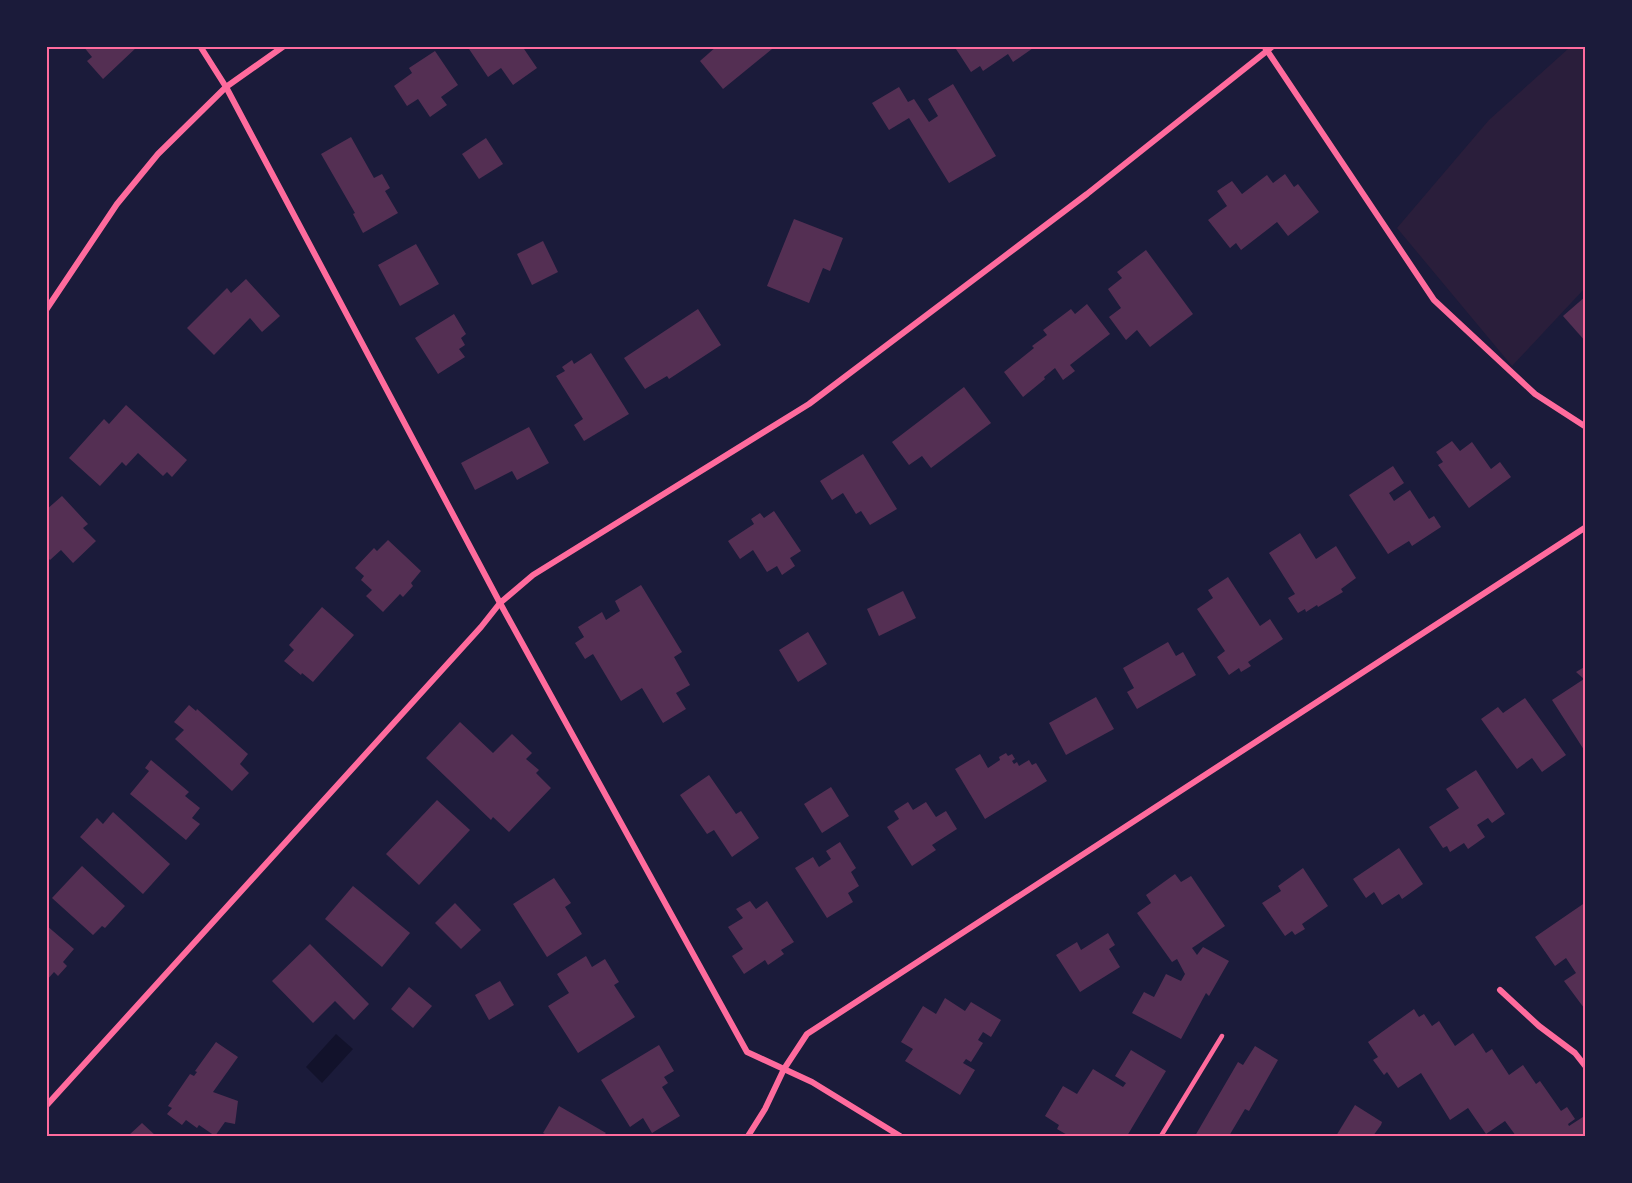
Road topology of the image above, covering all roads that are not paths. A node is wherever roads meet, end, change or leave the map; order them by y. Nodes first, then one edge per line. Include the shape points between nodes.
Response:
1 (200, 46) edge
2 (284, 46) edge
3 (1273, 46) edge
4 (1266, 49) edge
5 (226, 87) junction
6 (46, 310) edge
7 (1586, 427) edge
8 (1586, 527) edge
9 (500, 603) junction
10 (1500, 990) dead end
11 (1222, 1036) dead end
12 (1586, 1067) edge
13 (784, 1069) junction
14 (46, 1106) edge
15 (748, 1137) edge
16 (900, 1137) edge
17 (1161, 1137) edge

1 - 5 street
2 - 5 street
3 - 4 street
4 - 7 street via 1434,300 1535,394
4 - 9 street via 1087,194 809,404 533,575
5 - 6 street via 158,154 124,195
5 - 9 street
8 - 13 street via 807,1034
9 - 13 street via 747,1052
9 - 14 street
10 - 12 street via 1575,1053
11 - 17 lane
13 - 15 street
13 - 16 street

